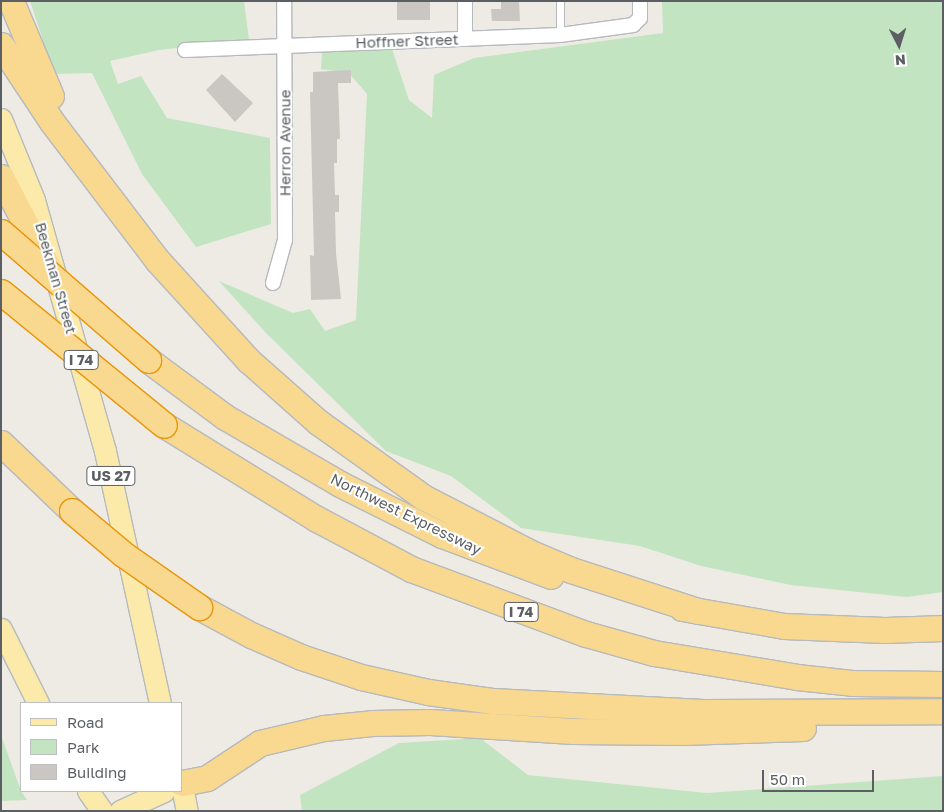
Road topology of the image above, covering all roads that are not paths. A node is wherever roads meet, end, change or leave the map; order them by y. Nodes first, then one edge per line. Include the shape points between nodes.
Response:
1 (11, 1) edge
2 (284, 1) edge
3 (465, 1) edge
4 (560, 1) edge
5 (640, 1) edge
6 (560, 35) junction
7 (465, 39) junction
8 (1, 45) edge
9 (285, 46) junction
10 (185, 50) dead end
11 (1, 119) edge
12 (82, 159) junction
13 (1, 177) edge
14 (1, 232) edge
15 (273, 283) dead end
16 (1, 292) edge
17 (61, 293) junction
18 (1, 443) edge
19 (698, 612) junction
20 (943, 628) edge
21 (1, 629) edge
22 (943, 684) edge
23 (38, 702) edge
24 (160, 702) edge
25 (943, 711) edge
26 (916, 712) junction
27 (182, 782) edge
28 (182, 787) edge
29 (89, 792) edge
30 (162, 792) edge
31 (102, 811) edge
32 (120, 811) edge
33 (187, 811) edge

1 - 12 highway via 38,70
2 - 9 street, Herron Avenue
3 - 7 street
4 - 6 lane
5 - 6 street, Hoffner Street via 640,18 628,26
6 - 7 street, Hoffner Street
7 - 9 street, Hoffner Street
8 - 12 highway via 52,122
9 - 10 street, Hoffner Street
9 - 15 street, Herron Avenue via 285,240
11 - 17 main road, Beekman Street via 34,200
12 - 19 highway via 158,262 200,309 248,360 318,422 423,497 531,553
13 - 17 highway, US 27
14 - 19 highway, Northwest Expressway, bridge via 148,360 225,417 340,484 442,535 527,570
16 - 22 highway, I 74, bridge via 164,425 317,518 410,569 577,631 654,653 739,669 852,683
17 - 24 main road, Beekman Street / US 27 via 105,451
18 - 26 highway, bridge via 72,511 124,554 199,607 250,635 301,657 361,677 438,694 493,701 703,712
19 - 20 highway, Northwest Expressway via 784,626 885,630
21 - 23 main road
25 - 26 highway
26 - 27 highway via 875,722 741,732 573,731 430,722 372,723 324,728 260,743 207,778
28 - 33 main road
29 - 31 main road
30 - 32 main road

